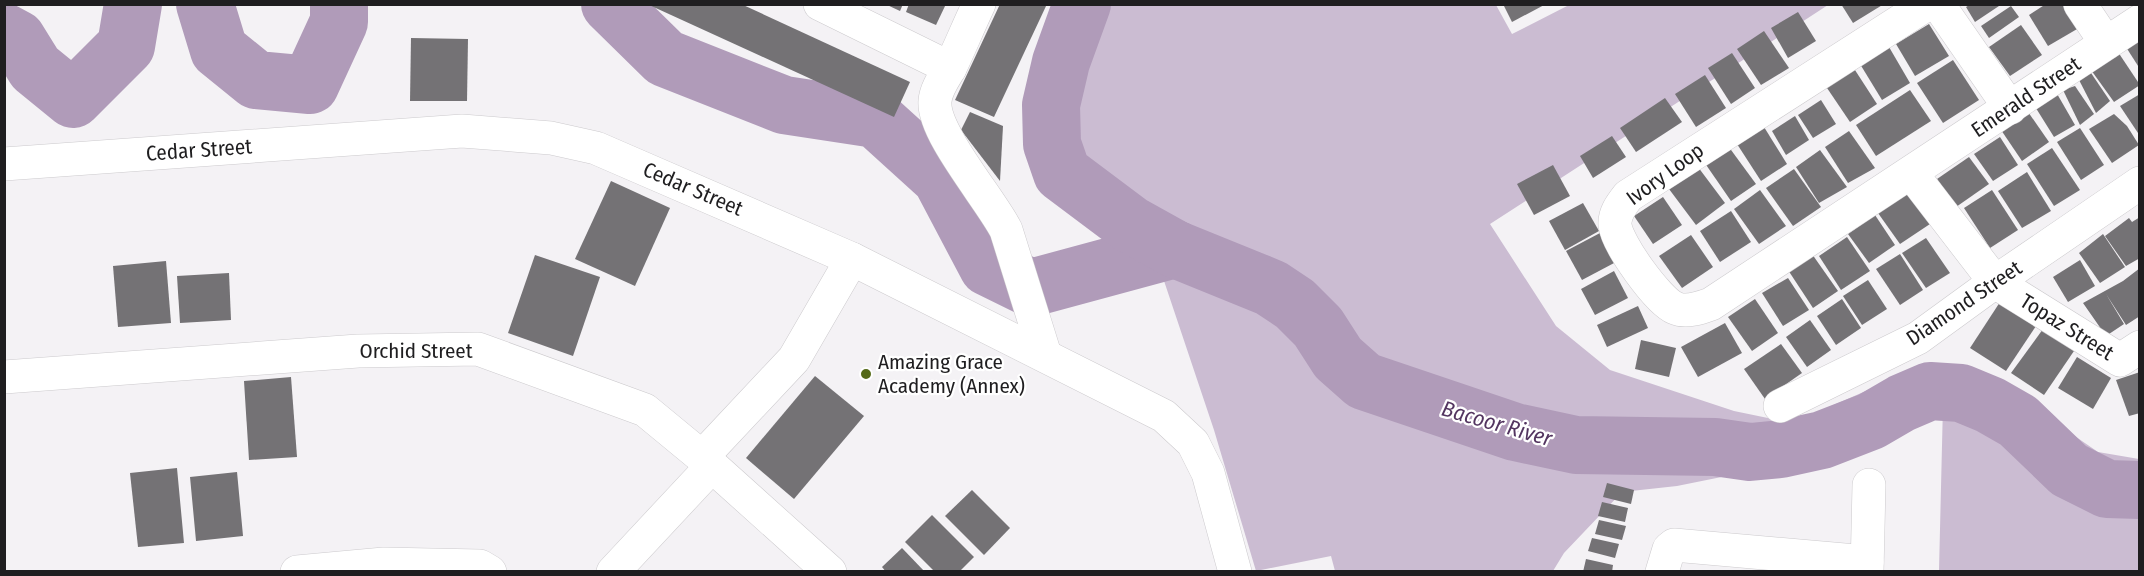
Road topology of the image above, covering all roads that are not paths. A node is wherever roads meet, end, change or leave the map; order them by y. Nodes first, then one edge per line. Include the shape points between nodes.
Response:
1 (979, 4) edge
2 (1927, 4) edge
3 (1938, 4) edge
4 (2080, 4) edge
5 (836, 8) edge
6 (2139, 21) edge
7 (2106, 43) junction
8 (950, 68) junction
9 (2010, 108) junction
10 (4, 164) edge
11 (1912, 174) junction
12 (2139, 183) edge
13 (852, 259) junction
14 (1995, 282) junction
15 (2139, 347) edge
16 (1045, 355) junction
17 (4, 376) edge
18 (1780, 405) dead end
19 (707, 461) junction
20 (1869, 485) dead end
21 (1867, 567) edge
22 (384, 568) edge
23 (297, 572) edge
24 (490, 572) edge
25 (614, 572) edge
26 (830, 572) edge
27 (1235, 572) edge
28 (1662, 572) edge

1 - 8 street
2 - 11 street, Ivory Loop via 1646,182 1617,210 1615,226 1621,243 1663,302 1677,310 1694,310 1712,304
3 - 9 street
4 - 7 street
5 - 8 street
6 - 7 street, Emerald Street
7 - 9 street, Emerald Street
8 - 16 street via 935,103 940,123 996,211 1018,265
9 - 11 street, Emerald Street
10 - 13 street, Cedar Street via 462,131 551,138 596,148
11 - 14 street
12 - 14 street, Diamond Street
13 - 16 street, Cedar Street
13 - 19 street via 794,359
14 - 15 street, Topaz Street via 2120,360
14 - 18 street, Diamond Street via 1918,338
16 - 27 street, Cedar Street via 1164,416 1193,443 1208,473
17 - 19 street, Orchid Street via 358,351 478,349 645,410
19 - 25 street
19 - 26 street, Orchid Street
20 - 21 street
21 - 28 street via 1674,545
22 - 23 street
22 - 24 street via 480,566

